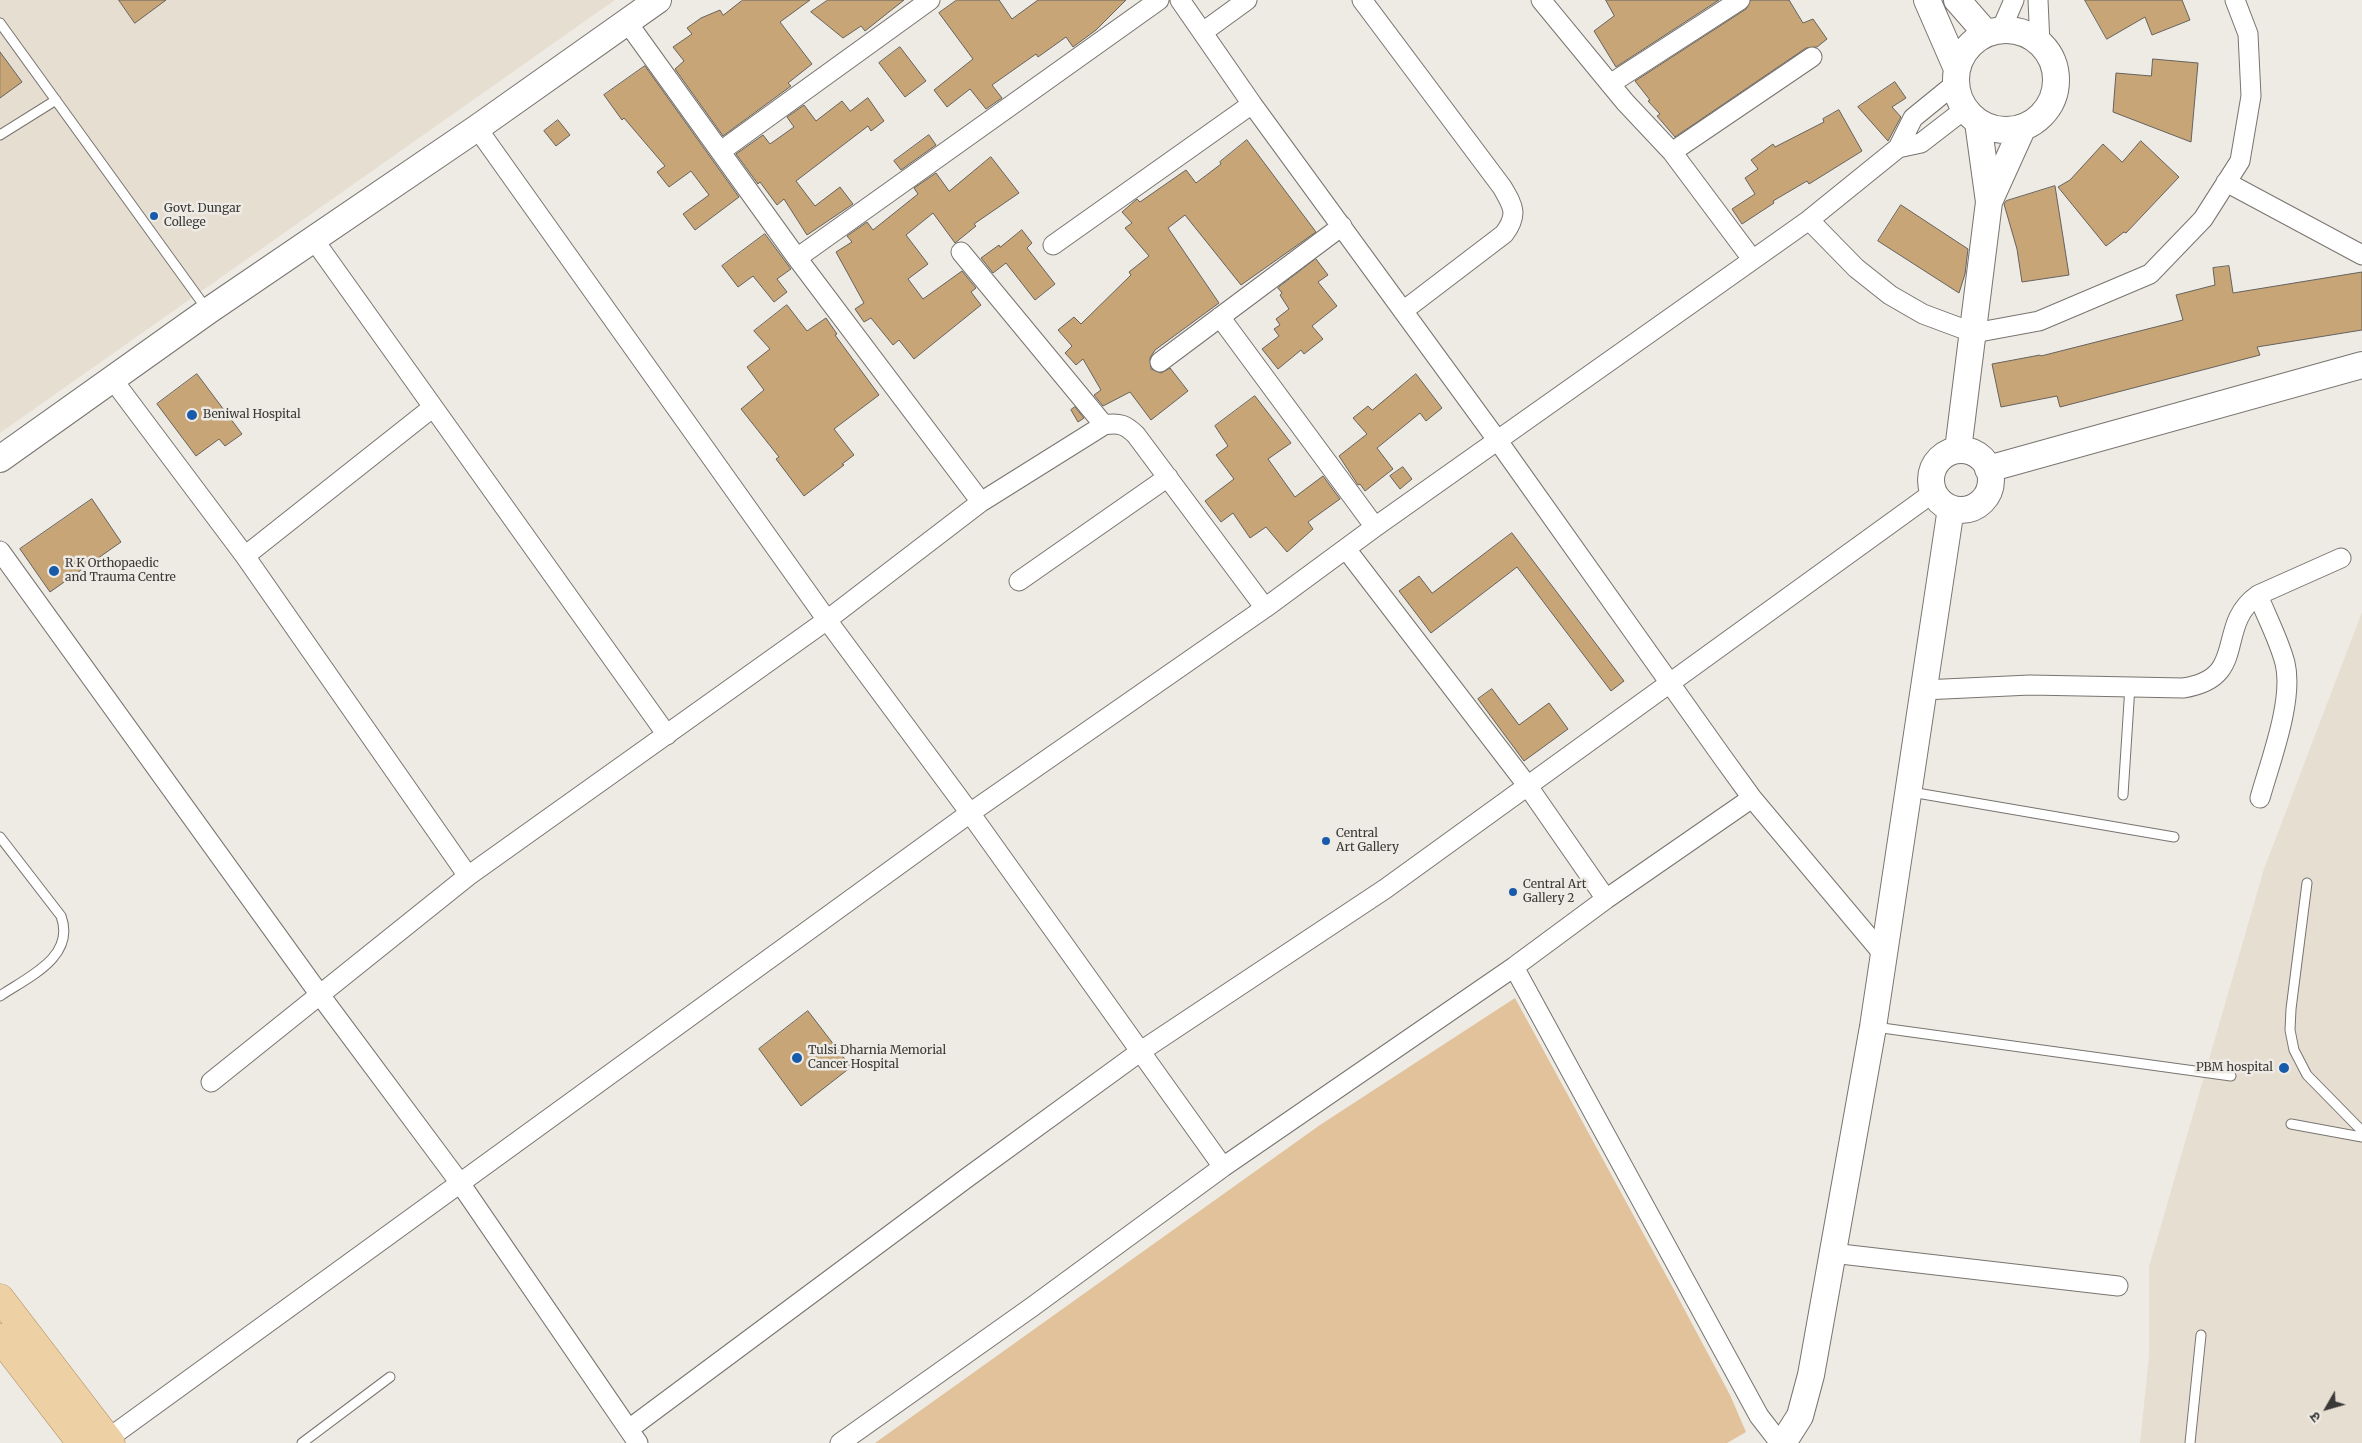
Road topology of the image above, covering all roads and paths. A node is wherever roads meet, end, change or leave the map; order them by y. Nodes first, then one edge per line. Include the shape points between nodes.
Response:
1 (658, 0) edge
2 (930, 0) edge
3 (1159, 0) edge
4 (1180, 0) edge
5 (1247, 0) edge
6 (1362, 0) edge
7 (1541, 0) edge
8 (1740, 0) edge
9 (1927, 0) edge
10 (1957, 0) edge
11 (2014, 0) edge
12 (2038, 0) edge
13 (2235, 0) edge
14 (627, 22) junction
15 (0, 23) edge
16 (1994, 31) junction
17 (1203, 32) junction
18 (2040, 44) junction
19 (1812, 57) dead end
20 (1956, 76) junction
21 (1610, 84) junction
22 (56, 100) junction
23 (1252, 104) junction
24 (1972, 116) junction
25 (2023, 127) junction
26 (477, 128) junction
27 (0, 135) edge
28 (1898, 148) junction
29 (721, 152) junction
30 (1672, 152) junction
31 (2226, 182) junction
32 (1989, 202) junction
33 (1809, 220) junction
34 (1342, 226) junction
35 (314, 240) junction
36 (1054, 246) dead end
37 (961, 252) dead end
38 (2362, 255) edge
39 (797, 258) junction
40 (1752, 259) junction
41 (208, 311) junction
42 (1403, 311) junction
43 (1220, 317) junction
44 (1974, 333) junction
45 (1160, 362) dead end
46 (2362, 365) edge
47 (114, 380) junction
48 (432, 408) junction
49 (1104, 425) junction
50 (1498, 440) junction
51 (1958, 450) junction
52 (0, 459) edge
53 (1988, 469) junction
54 (1168, 477) junction
55 (1942, 500) junction
56 (981, 502) junction
57 (1375, 527) junction
58 (1346, 549) junction
59 (0, 551) edge
60 (245, 556) junction
61 (2341, 558) dead end
62 (1019, 581) dead end
63 (2258, 595) junction
64 (1266, 608) junction
65 (827, 620) junction
66 (1671, 681) junction
67 (2130, 686) junction
68 (1923, 690) junction
69 (667, 735) junction
70 (1526, 785) junction
71 (1909, 792) junction
72 (2124, 795) dead end
73 (1752, 798) junction
74 (2260, 798) dead end
75 (970, 813) junction
76 (0, 837) edge
77 (2174, 837) dead end
78 (468, 876) junction
79 (2307, 883) dead end
80 (1606, 900) junction
81 (1883, 954) junction
82 (1514, 967) junction
83 (320, 995) junction
84 (0, 996) edge
85 (1873, 1027) junction
86 (1141, 1051) junction
87 (2232, 1076) dead end
88 (211, 1082) dead end
89 (2291, 1124) dead end
90 (2362, 1131) edge
91 (2362, 1137) edge
92 (1223, 1167) junction
93 (460, 1183) junction
94 (1832, 1253) junction
95 (2118, 1286) dead end
96 (0, 1298) edge
97 (2201, 1335) dead end
98 (0, 1338) edge
99 (390, 1377) dead end
100 (1800, 1416) junction
101 (633, 1436) edge
102 (107, 1442) edge
103 (81, 1443) edge
104 (302, 1443) edge
105 (840, 1443) edge
106 (1782, 1443) edge
107 (1803, 1443) edge
108 (2190, 1443) edge

1 - 14 street
2 - 29 street
3 - 39 street
4 - 17 street
5 - 17 street
6 - 42 street via 1502,187 1514,215 1504,234
7 - 21 street
8 - 21 street
9 - 20 street
10 - 16 street
11 - 16 street
12 - 18 street
13 - 31 street via 2248,34 2251,96 2240,161
14 - 26 street
14 - 29 street
15 - 22 lane
16 - 18 street via 2021,32
16 - 20 street via 1974,41 1963,54
17 - 23 street
18 - 25 street via 2054,65 2055,90 2044,112
19 - 30 street
20 - 24 street via 1959,97
20 - 28 street via 1913,118
21 - 30 street
22 - 27 lane
22 - 41 lane
23 - 34 street
23 - 36 street
24 - 25 street via 2000,130
24 - 28 street via 1921,143
24 - 32 street
25 - 32 street
26 - 35 street
26 - 65 street
28 - 33 street
29 - 39 street
30 - 40 street
31 - 38 street
31 - 44 street via 2203,219 2150,274 2038,321
32 - 44 street
33 - 40 street
33 - 44 street via 1856,268 1890,295 1923,314
34 - 42 street
34 - 43 street
35 - 41 street
35 - 48 street
37 - 49 street
39 - 56 street
40 - 50 street
41 - 47 street
42 - 50 street
43 - 45 street
43 - 57 street
44 - 51 street
46 - 53 street
47 - 52 street
47 - 60 street
48 - 60 street
48 - 69 street
49 - 54 street via 1126,426
49 - 56 street
50 - 57 street
50 - 66 street
51 - 53 street via 1972,452
51 - 55 street via 1939,459 1933,469 1931,481
53 - 55 street via 1991,480 1983,501 1967,509
54 - 62 street
54 - 64 street
55 - 66 street
55 - 68 street
56 - 65 street
57 - 58 street
58 - 64 street
58 - 70 street
59 - 83 street
60 - 78 street
61 - 63 street
63 - 67 street via 2240,614 2222,669 2215,678 2201,686 2183,688
63 - 74 street via 2285,664 2287,686 2286,703
64 - 75 street
65 - 69 street
65 - 75 street
66 - 70 street
66 - 73 street
67 - 68 street via 2030,685
67 - 72 lane
68 - 71 street
69 - 78 street
70 - 80 street
70 - 86 street via 1385,888
71 - 77 lane
71 - 81 street
73 - 80 street
73 - 81 street
75 - 86 street
75 - 93 street
76 - 84 lane via 61,916 66,928 60,950 50,962
78 - 83 street
79 - 90 lane via 2291,1009 2290,1030 2294,1050 2307,1075
80 - 82 street
81 - 85 street
82 - 92 street
82 - 106 street via 1759,1416
83 - 88 street
83 - 93 street
85 - 87 lane
85 - 94 street
86 - 92 street
86 - 101 street via 968,1177
89 - 91 lane
92 - 105 street via 1040,1302
93 - 101 street
93 - 102 street
94 - 95 street
94 - 100 street via 1811,1375
96 - 102 main road
97 - 108 lane
98 - 103 main road
99 - 104 lane
100 - 106 street
100 - 107 street

